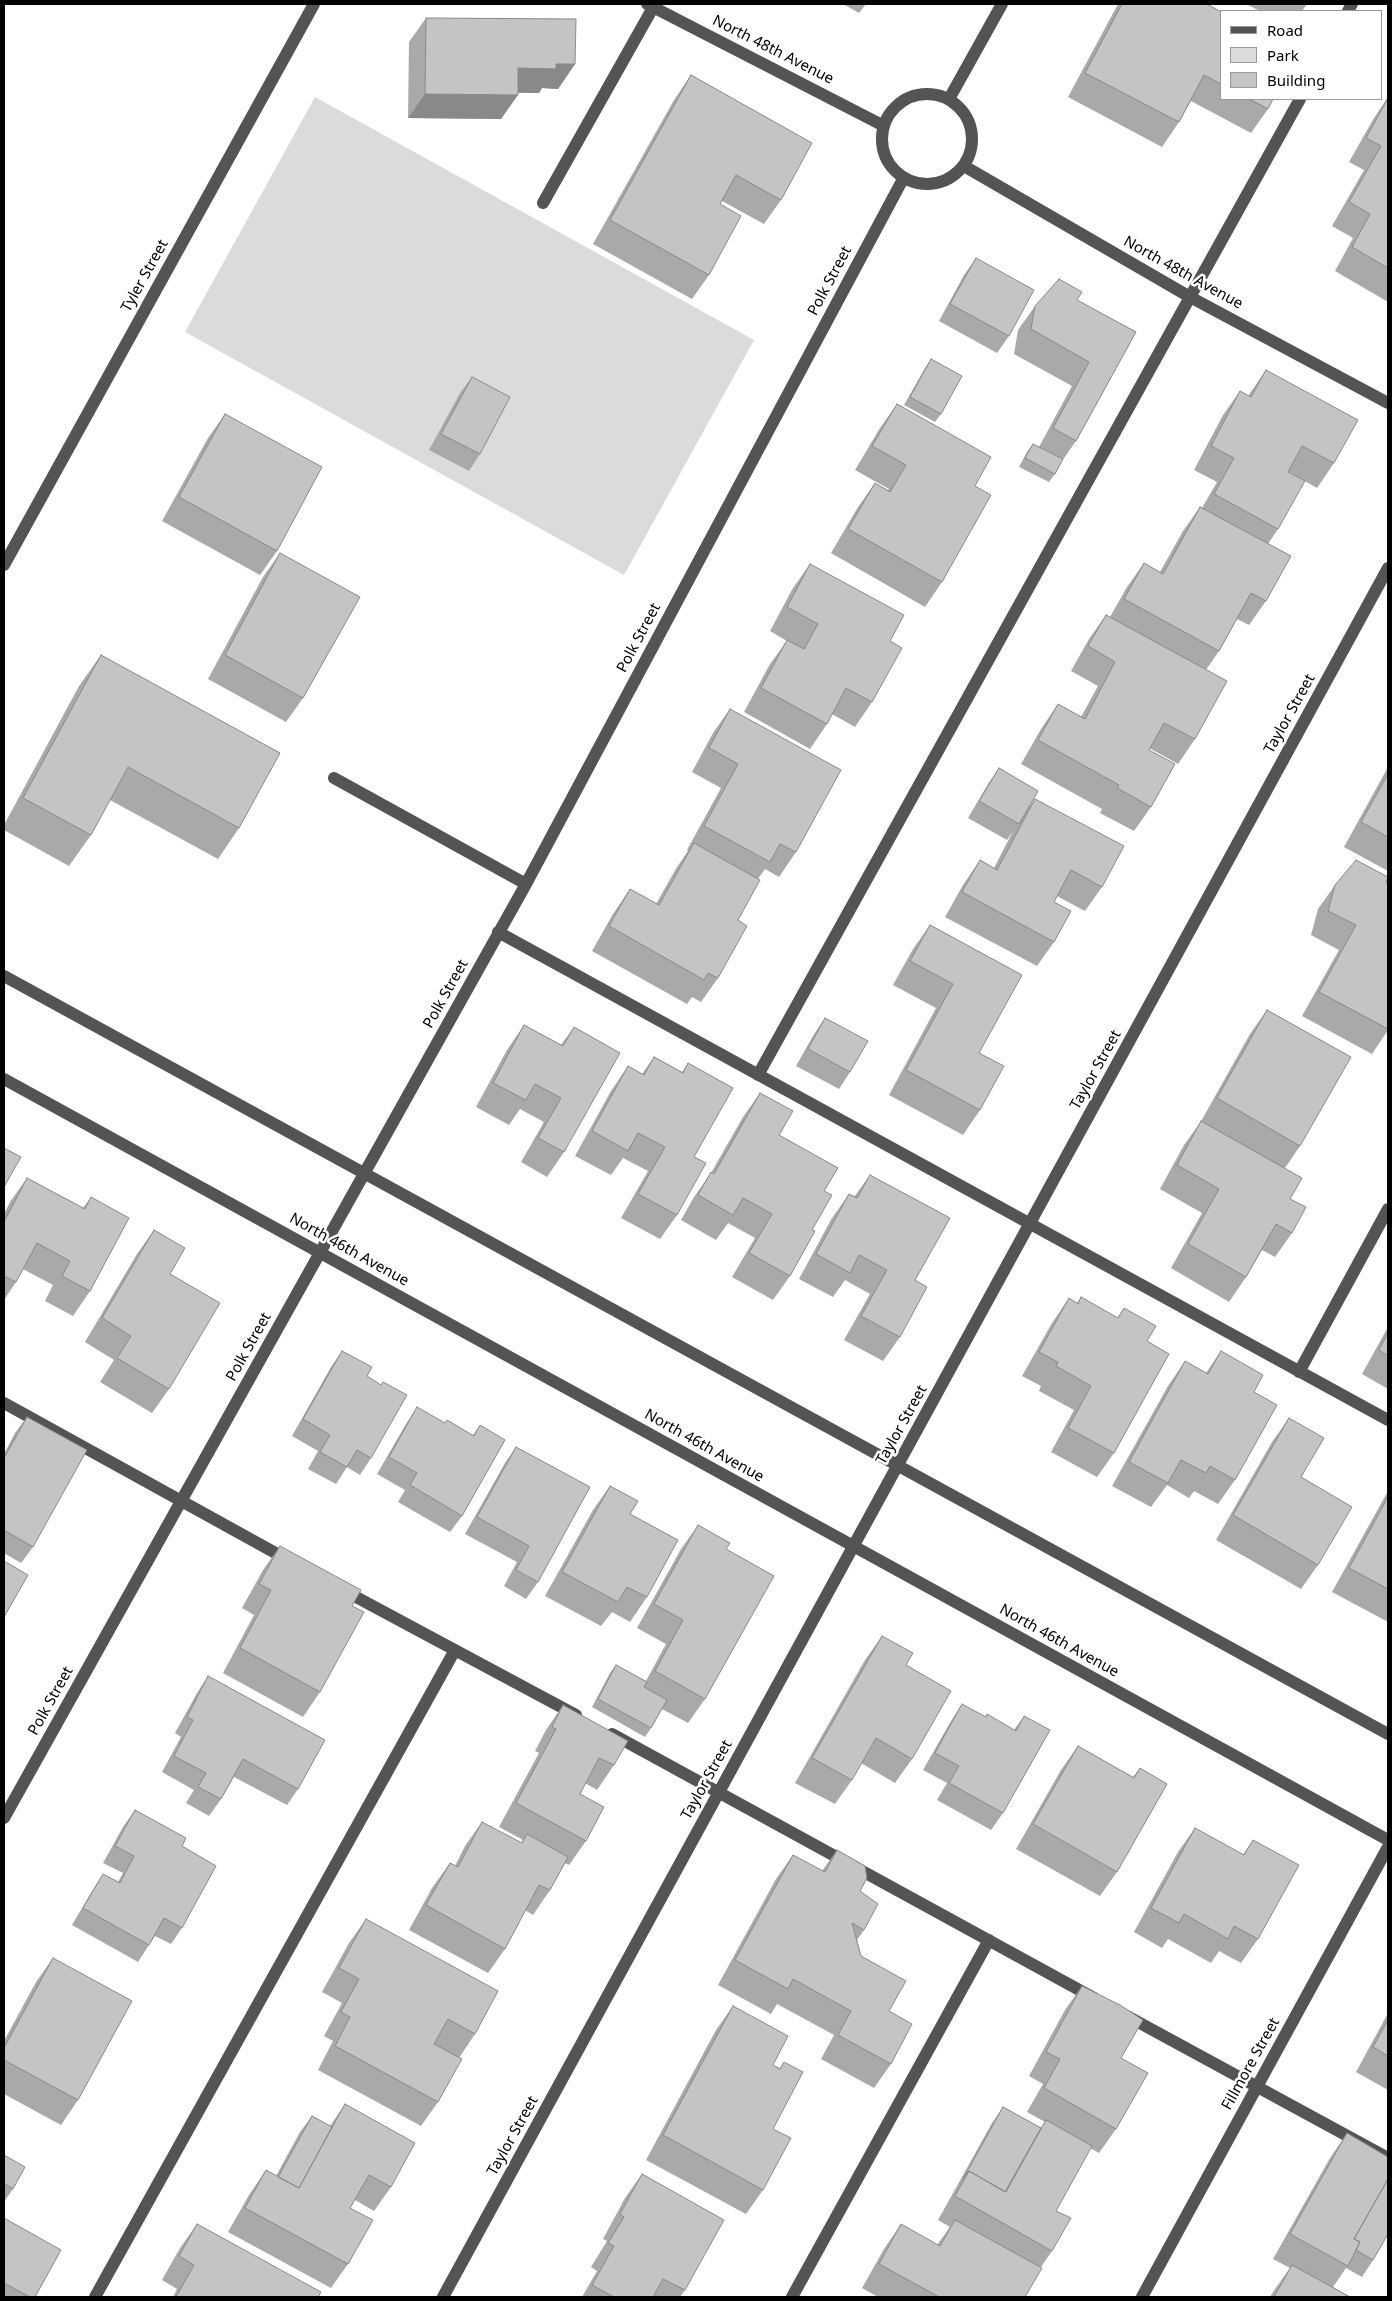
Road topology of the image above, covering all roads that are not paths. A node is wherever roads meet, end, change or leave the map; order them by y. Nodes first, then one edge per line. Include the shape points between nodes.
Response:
1 (314, 4) edge
2 (1002, 4) edge
3 (652, 5) edge
4 (949, 99) junction
5 (1299, 100) edge
6 (884, 126) junction
7 (964, 166) junction
8 (904, 179) junction
9 (544, 203) dead end
10 (1190, 297) junction
11 (1388, 403) edge
12 (4, 565) edge
13 (1388, 568) edge
14 (334, 778) dead end
15 (526, 884) junction
16 (498, 932) junction
17 (4, 976) edge
18 (758, 1075) junction
19 (4, 1079) edge
20 (364, 1174) junction
21 (1388, 1209) edge
22 (1030, 1224) junction
23 (320, 1252) junction
24 (1299, 1372) junction
25 (4, 1403) edge
26 (1388, 1420) edge
27 (898, 1465) junction
28 (181, 1502) junction
29 (853, 1547) junction
30 (302, 1568) edge
31 (336, 1586) edge
32 (455, 1650) junction
33 (587, 1721) edge
34 (605, 1731) edge
35 (1388, 1734) edge
36 (719, 1792) junction
37 (4, 1818) edge
38 (1388, 1840) edge
39 (1388, 1847) edge
40 (989, 1940) junction
41 (1101, 2002) edge
42 (1119, 2011) edge
43 (1257, 2087) junction
44 (1388, 2158) edge
45 (95, 2297) edge
46 (443, 2297) edge
47 (792, 2297) edge
48 (1142, 2297) edge

1 - 12 street, Tyler Street
2 - 4 street
3 - 6 street, North 48th Avenue
3 - 9 street
4 - 6 street via 936,94 910,97 898,104
4 - 7 street via 969,121 973,136 971,152
5 - 10 street
6 - 8 street via 884,156
7 - 8 street via 955,176 930,185
7 - 10 street, North 48th Avenue
8 - 15 street, Polk Street
10 - 11 street, North 48th Avenue
10 - 18 street
13 - 22 street, Taylor Street
14 - 15 street
15 - 16 street, Polk Street
16 - 18 street
16 - 20 street, Polk Street
17 - 20 street
18 - 22 street
19 - 23 street, North 46th Avenue
20 - 23 street, Polk Street
20 - 27 street
21 - 24 street
22 - 24 street
22 - 27 street, Taylor Street
23 - 28 street, Polk Street
23 - 29 street, North 46th Avenue
24 - 26 street
25 - 28 street
27 - 29 street, Taylor Street
27 - 35 street
28 - 30 street
28 - 37 street, Polk Street
29 - 36 street, Taylor Street
29 - 38 street, North 46th Avenue
31 - 32 street
32 - 33 street
32 - 45 street
34 - 36 street
36 - 40 street
36 - 46 street, Taylor Street
39 - 43 street, Fillmore Street
40 - 41 street
40 - 47 street
42 - 43 street
43 - 44 street
43 - 48 street, Fillmore Street

